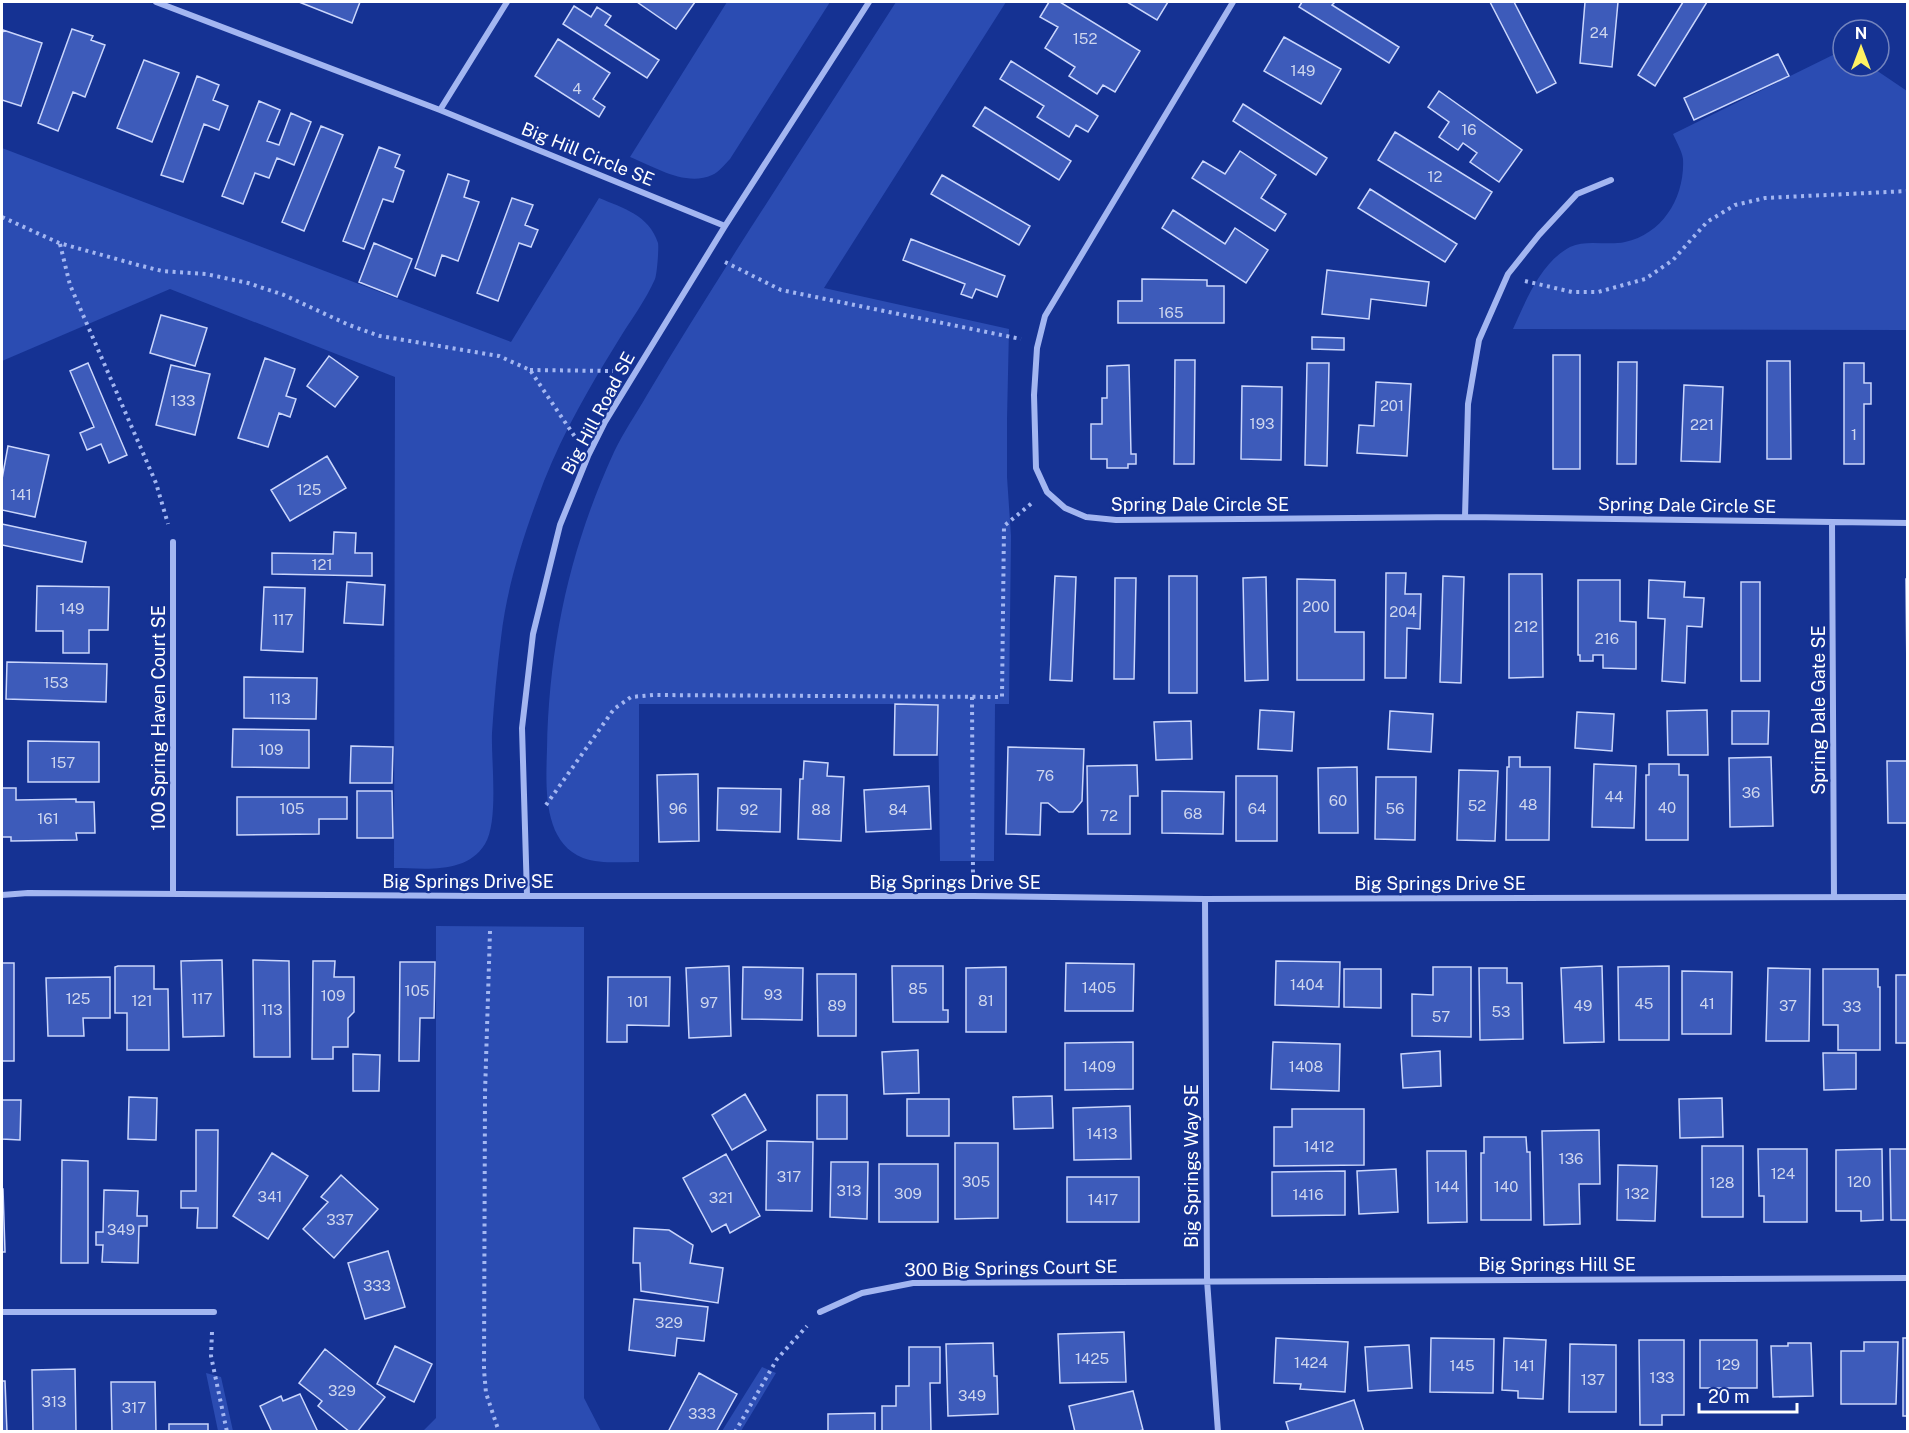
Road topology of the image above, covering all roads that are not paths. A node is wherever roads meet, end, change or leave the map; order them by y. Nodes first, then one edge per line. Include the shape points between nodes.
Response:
1 (156, 2) edge
2 (507, 2) edge
3 (869, 2) edge
4 (1233, 2) edge
5 (440, 110) junction
6 (1611, 180) dead end
7 (725, 226) junction
8 (1466, 517) junction
9 (1832, 523) junction
10 (1908, 523) edge
11 (173, 542) road end
12 (173, 894) junction
13 (2, 895) edge
14 (527, 895) junction
15 (1834, 897) junction
16 (1908, 897) edge
17 (1205, 899) junction
18 (1908, 1278) edge
19 (1207, 1280) junction
20 (2, 1312) edge
21 (214, 1312) road end
22 (820, 1312) road end
23 (1218, 1431) edge

1 - 5 street, Big Hill Circle SE
2 - 5 street
3 - 7 street, Big Hill Road SE
4 - 8 street, Spring Dale Circle SE via 1045,316 1034,395 1036,468 1047,492 1065,508 1086,517
5 - 7 street, Big Hill Circle SE
6 - 8 street via 1577,194 1539,235 1508,274 1479,340 1467,404
7 - 14 street, Big Hill Road SE via 588,456 560,525 533,634 522,728
8 - 9 street, Spring Dale Circle SE
9 - 10 street, Spring Dale Circle SE
9 - 15 street, Spring Dale Gate SE
11 - 12 street, 100 Spring Haven Court SE
12 - 13 street, Big Springs Drive SE
12 - 14 street, Big Springs Drive SE
14 - 17 street, Big Springs Drive SE
15 - 16 street, Big Springs Drive SE
15 - 17 street, Big Springs Drive SE
17 - 19 street, Big Springs Way SE
18 - 19 street, Big Springs Hill SE
19 - 22 street, 300 Big Springs Court SE via 913,1283 862,1293
19 - 23 street, Big Springs Way SE
20 - 21 street

